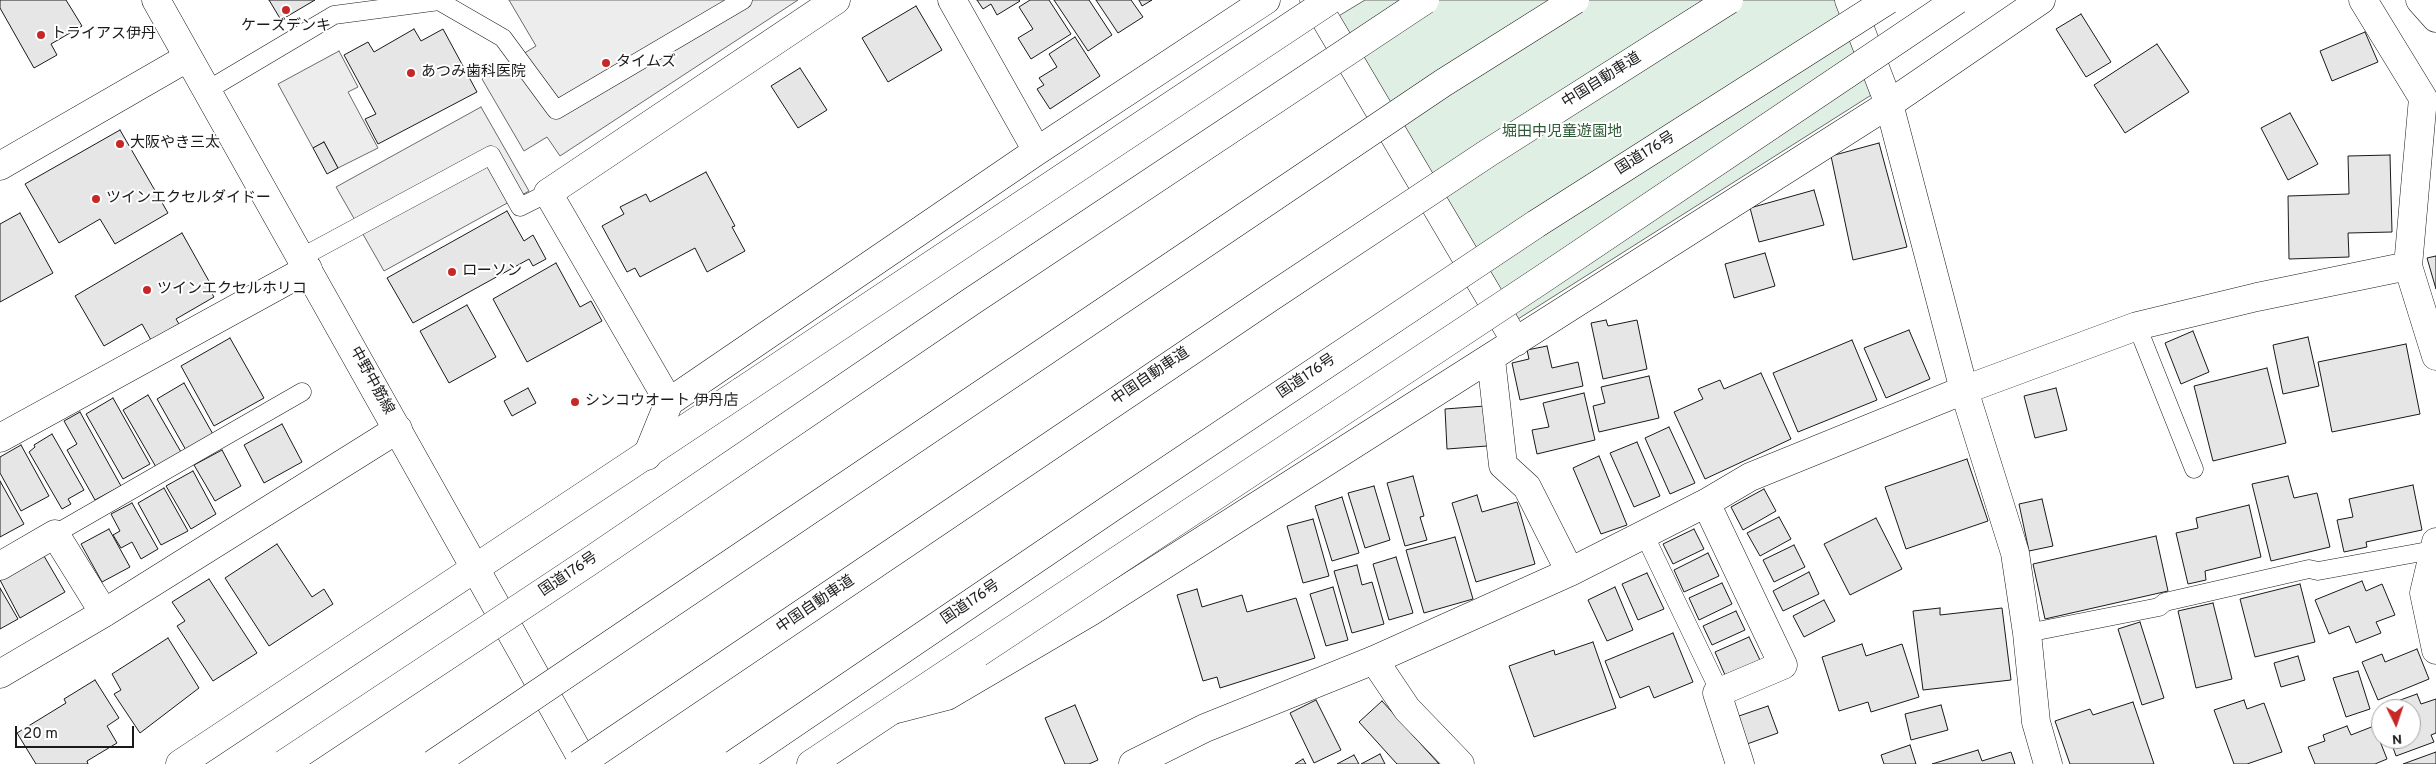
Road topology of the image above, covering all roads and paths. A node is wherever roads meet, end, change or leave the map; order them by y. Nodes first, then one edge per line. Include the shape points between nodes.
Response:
1 (156, 0) edge
2 (743, 0) edge
3 (836, 0) edge
4 (952, 0) edge
5 (1266, 0) edge
6 (1314, 0) edge
7 (1330, 0) edge
8 (1425, 0) edge
9 (1576, 0) edge
10 (1729, 0) edge
11 (1849, 0) edge
12 (1888, 0) edge
13 (1957, 0) edge
14 (2041, 0) edge
15 (2363, 0) edge
16 (2420, 0) edge
17 (2436, 18) edge
18 (187, 58) junction
19 (206, 91) junction
20 (1889, 104) junction
21 (1037, 151) junction
22 (0, 166) edge
23 (548, 193) junction
24 (305, 263) junction
25 (2408, 266) junction
26 (2137, 326) junction
27 (1516, 342) junction
28 (2436, 356) edge
29 (1491, 359) junction
30 (1964, 390) junction
31 (302, 392) dead end
32 (669, 402) junction
33 (398, 429) junction
34 (0, 438) edge
35 (647, 456) junction
36 (2194, 469) dead end
37 (1706, 503) junction
38 (54, 534) junction
39 (1644, 534) junction
40 (2435, 546) edge
41 (0, 566) edge
42 (476, 568) junction
43 (1570, 572) junction
44 (104, 613) junction
45 (2027, 633) junction
46 (2436, 650) edge
47 (1374, 660) junction
48 (0, 674) edge
49 (1717, 693) junction
50 (891, 710) junction
51 (180, 764) edge
52 (284, 764) edge
53 (433, 764) edge
54 (579, 764) edge
55 (585, 764) edge
56 (734, 764) edge
57 (811, 764) edge
58 (1133, 764) edge
59 (1460, 764) edge
60 (1740, 764) edge
61 (2048, 764) edge

1 - 18 main road, 中野中筋線
2 - 19 lane via 556,110 503,38 439,1 334,15
3 - 23 main road
4 - 21 main road
5 - 21 main road
6 - 27 main road
7 - 35 main road, bridge
8 - 52 main road, 国道176号, bridge
9 - 53 main road, bridge via 1443,83
10 - 54 main road, 中国自動車道, bridge via 1488,153 1271,297
11 - 20 main road
12 - 56 main road, 国道176号, bridge via 1528,229
13 - 50 main road, bridge
14 - 20 main road
15 - 25 main road via 2423,98
16 - 17 main road
18 - 19 main road, 中野中筋線
18 - 22 main road
19 - 24 main road, 中野中筋線
20 - 27 main road
20 - 30 main road
21 - 32 main road
23 - 24 lane via 520,207 491,155
23 - 32 main road
24 - 33 main road, 中野中筋線
24 - 34 main road
25 - 26 main road
25 - 28 main road
26 - 30 main road
26 - 36 lane
27 - 29 main road
29 - 43 main road via 1504,465 1527,487
29 - 50 main road via 1090,612 956,691
30 - 37 main road via 1750,477
30 - 45 main road via 2015,554
31 - 38 lane
32 - 35 main road
33 - 42 main road, 中野中筋線
33 - 44 main road
35 - 42 main road
37 - 39 main road
37 - 49 main road via 1783,665
38 - 41 main road
38 - 44 main road
39 - 43 main road
39 - 49 lane via 1716,684
40 - 45 lane via 2318,571 2309,569 2175,599 2159,607
40 - 46 main road via 2424,593
42 - 51 main road
42 - 55 main road, 中野中筋線
43 - 47 main road
44 - 48 main road
45 - 61 main road via 2036,722
47 - 58 main road via 1205,728
47 - 59 main road via 1407,709
49 - 60 main road
50 - 57 main road

